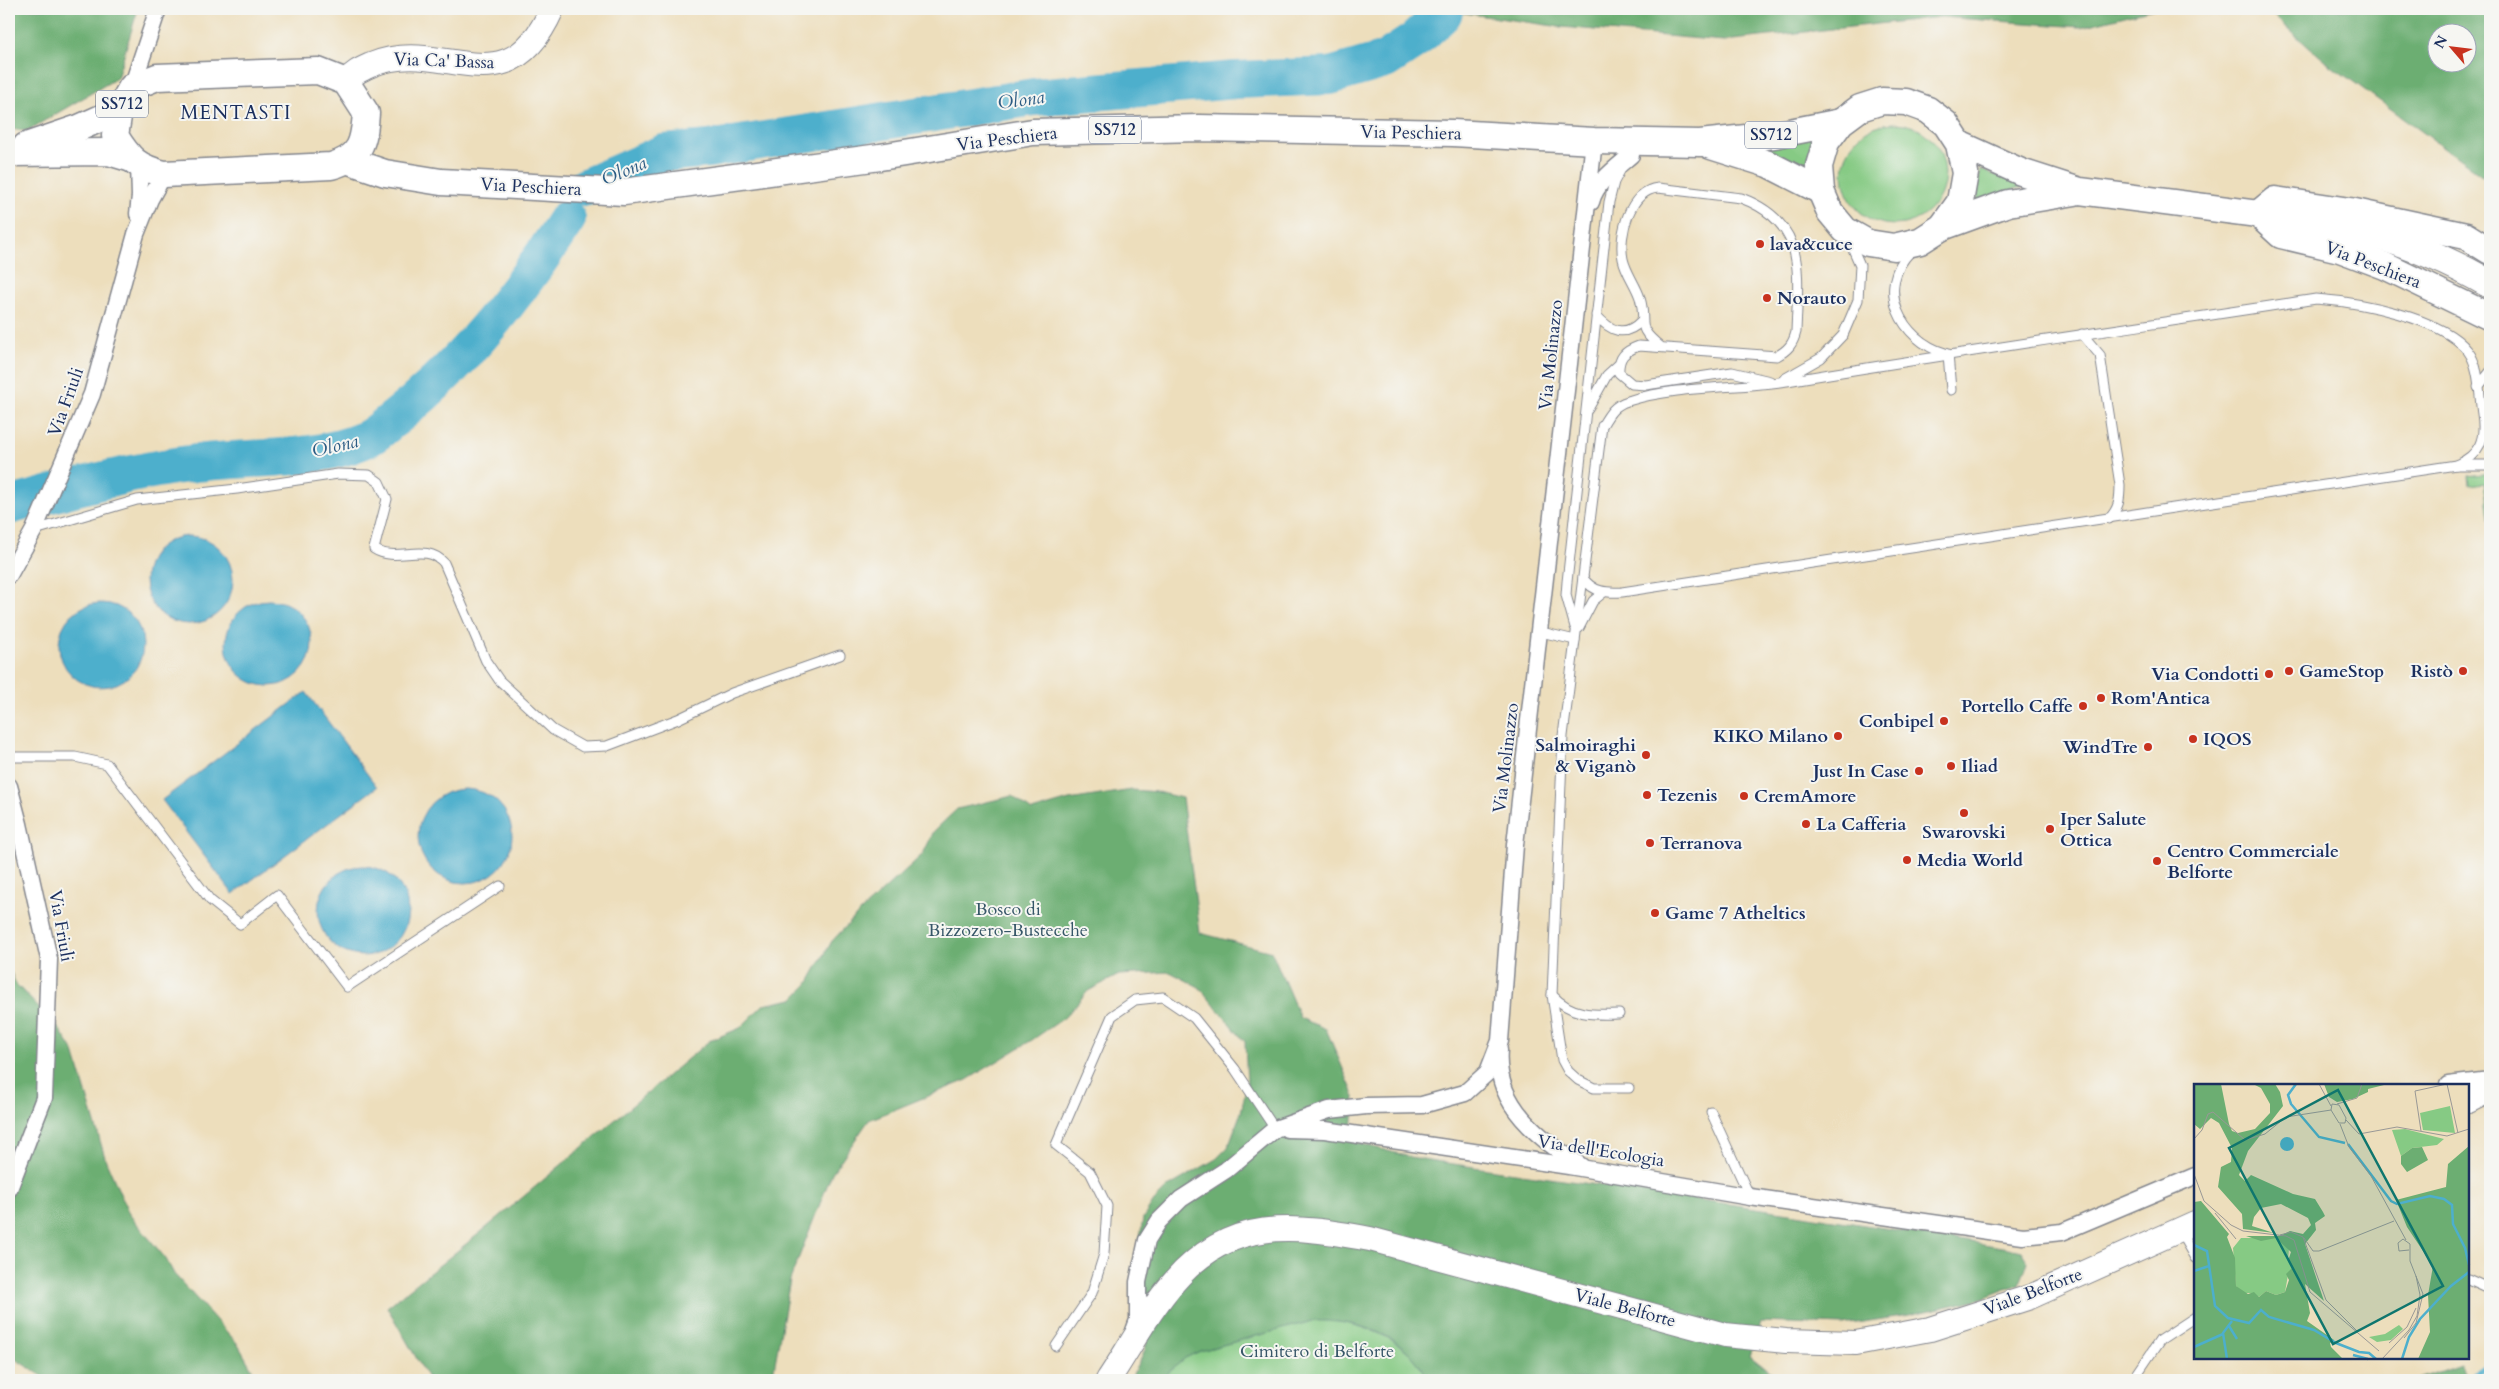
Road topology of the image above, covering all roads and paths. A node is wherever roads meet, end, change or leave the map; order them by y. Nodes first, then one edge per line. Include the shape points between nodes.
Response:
1 (158, 9) edge
2 (552, 9) edge
3 (346, 82) junction
4 (132, 87) junction
5 (119, 110) junction
6 (1841, 122) junction
7 (1594, 141) junction
8 (1700, 143) junction
9 (1959, 144) junction
10 (1642, 148) junction
11 (9, 152) edge
12 (134, 161) junction
13 (349, 161) junction
14 (164, 174) junction
15 (2080, 191) junction
16 (1821, 192) junction
17 (2258, 214) junction
18 (1586, 221) junction
19 (1942, 227) junction
20 (1845, 230) junction
21 (136, 234) junction
22 (1920, 241) junction
23 (2490, 250) edge
24 (2490, 284) edge
25 (1596, 315) junction
26 (2490, 317) edge
27 (1641, 321) junction
28 (2082, 334) junction
29 (1662, 347) junction
30 (1948, 354) junction
31 (1618, 365) junction
32 (2490, 372) edge
33 (1778, 382) junction
34 (2478, 387) junction
35 (1950, 390) dead end
36 (1584, 424) junction
37 (2456, 465) junction
38 (2490, 465) edge
39 (2109, 519) junction
40 (37, 524) junction
41 (9, 575) edge
42 (1583, 578) junction
43 (1604, 592) junction
44 (1541, 632) junction
45 (1576, 636) junction
46 (840, 655) dead end
47 (9, 757) edge
48 (9, 786) edge
49 (500, 886) dead end
50 (1552, 995) junction
51 (1619, 1014) dead end
52 (1500, 1041) junction
53 (2490, 1080) edge
54 (2456, 1084) edge
55 (1629, 1088) dead end
56 (2490, 1090) edge
57 (2469, 1100) edge
58 (1711, 1112) dead end
59 (1275, 1129) junction
60 (1585, 1168) junction
61 (2194, 1176) edge
62 (9, 1189) edge
63 (1750, 1197) junction
64 (2187, 1227) edge
65 (2194, 1254) edge
66 (2469, 1279) edge
67 (2490, 1289) edge
68 (2194, 1318) edge
69 (1056, 1346) dead end
70 (1125, 1354) junction
71 (1108, 1380) edge
72 (2133, 1380) edge

1 - 4 street
2 - 3 main road, Via Ca' Bassa via 544,26 522,54 497,66 454,64 414,57 384,60 354,72
3 - 4 main road, SS712 via 318,72 157,77
3 - 13 main road via 366,113 362,144
4 - 5 main road, SS712
5 - 11 main road, SS712 via 80,128
5 - 12 main road, SS712 via 115,136
6 - 8 main road, Via Peschiera / SS712 via 1774,135
6 - 9 main road, Via Peschiera via 1860,108 1882,101 1906,102 1928,110 1940,119
6 - 16 main road, Via Peschiera via 1826,142 1819,166
7 - 10 main road, Via Peschiera / SS712
7 - 13 main road, Via Peschiera / SS712 via 1453,133 1199,128 1033,132 880,157 624,192 441,182 385,173
7 - 18 street, Via Molinazzo
8 - 10 main road, Via Peschiera / SS712
8 - 16 main road, Via Peschiera / SS712 via 1768,164
9 - 15 main road, Via Peschiera via 2021,172
9 - 19 main road, Via Peschiera via 1966,173 1960,202
10 - 18 street, Via Molinazzo via 1608,175 1593,195
10 - 25 lane via 1614,182
11 - 12 main road, SS712 via 110,152
12 - 14 main road, SS712
12 - 21 street, Via Friuli via 140,196
13 - 14 main road, SS712 via 331,166
14 - 21 street, Via Friuli
15 - 17 main road, Via Peschiera
15 - 19 main road, Via Peschiera via 2008,203
16 - 20 main road, Via Peschiera via 1830,212
17 - 23 main road via 2275,200 2340,210 2466,236
17 - 24 highway via 2346,228 2398,242
17 - 26 main road, Via Peschiera via 2281,234 2340,248
18 - 44 street, Via Molinazzo
19 - 22 main road, Via Peschiera
20 - 22 main road, Via Peschiera via 1868,243 1894,247
20 - 33 lane via 1860,265 1858,300 1843,335 1821,358
21 - 40 street, Via Friuli via 92,394
22 - 30 lane via 1904,257 1897,271 1894,289 1896,308 1916,339
25 - 27 lane via 1604,324 1618,331 1634,329
25 - 36 lane
27 - 29 lane via 1645,331
27 - 29 lane via 1642,307 1624,264 1622,250 1631,208 1645,191 1658,188 1741,198 1768,212 1786,232 1798,263 1796,332 1787,351 1777,356
28 - 30 lane
28 - 34 lane via 2316,299 2340,301 2387,310 2453,338 2468,350 2474,361
28 - 39 lane via 2100,355 2120,485 2117,510
29 - 31 lane via 1639,346 1622,356
30 - 33 lane
30 - 35 lane
31 - 33 lane via 1619,373 1632,384 1646,385 1732,372
31 - 36 lane via 1607,375 1593,398
32 - 34 lane
33 - 42 lane via 1630,400 1609,412 1602,426
34 - 37 lane via 2484,430 2482,443 2468,460
36 - 45 lane via 1566,588
37 - 38 lane
37 - 39 lane
39 - 43 lane
40 - 41 street, Via Friuli
40 - 46 lane via 137,500 338,474 369,475 379,482 387,499 374,549 380,553 404,555 424,551 438,556 444,563 486,661 498,680 553,730 583,747 607,746 678,719 732,693
42 - 43 lane via 1593,588
42 - 45 lane
43 - 45 lane via 1593,602
44 - 45 lane
44 - 52 street, Via Molinazzo via 1516,846
45 - 50 lane via 1560,774
47 - 49 lane via 75,757 107,764 210,900 240,924 277,895 347,987
48 - 62 street, Via Friuli via 50,959 44,1098
50 - 51 lane via 1577,1013
50 - 55 lane via 1562,1060 1568,1071 1594,1088
52 - 59 street, Via Molinazzo via 1488,1072 1465,1093 1422,1105 1329,1110
52 - 60 street via 1498,1060 1502,1083 1512,1108 1558,1150
53 - 54 street
56 - 57 main road
58 - 63 lane
59 - 60 street, Via dell'Ecologia via 1325,1130
59 - 69 lane via 1235,1069 1194,1018 1163,997 1135,1000 1112,1016 1056,1145 1090,1172 1106,1206 1104,1254 1092,1293
59 - 70 street via 1226,1170 1181,1199 1159,1221 1147,1240 1138,1282 1138,1320
60 - 63 street, Via dell'Ecologia
61 - 63 street, Via dell'Ecologia via 2062,1232 2022,1236
64 - 65 lane
64 - 70 main road, Viale Belforte via 2030,1297 1930,1329 1856,1343 1725,1335 1370,1239 1285,1228 1255,1232 1212,1246 1172,1283
66 - 67 lane
68 - 72 lane via 2160,1340
70 - 71 main road, Viale Belforte

